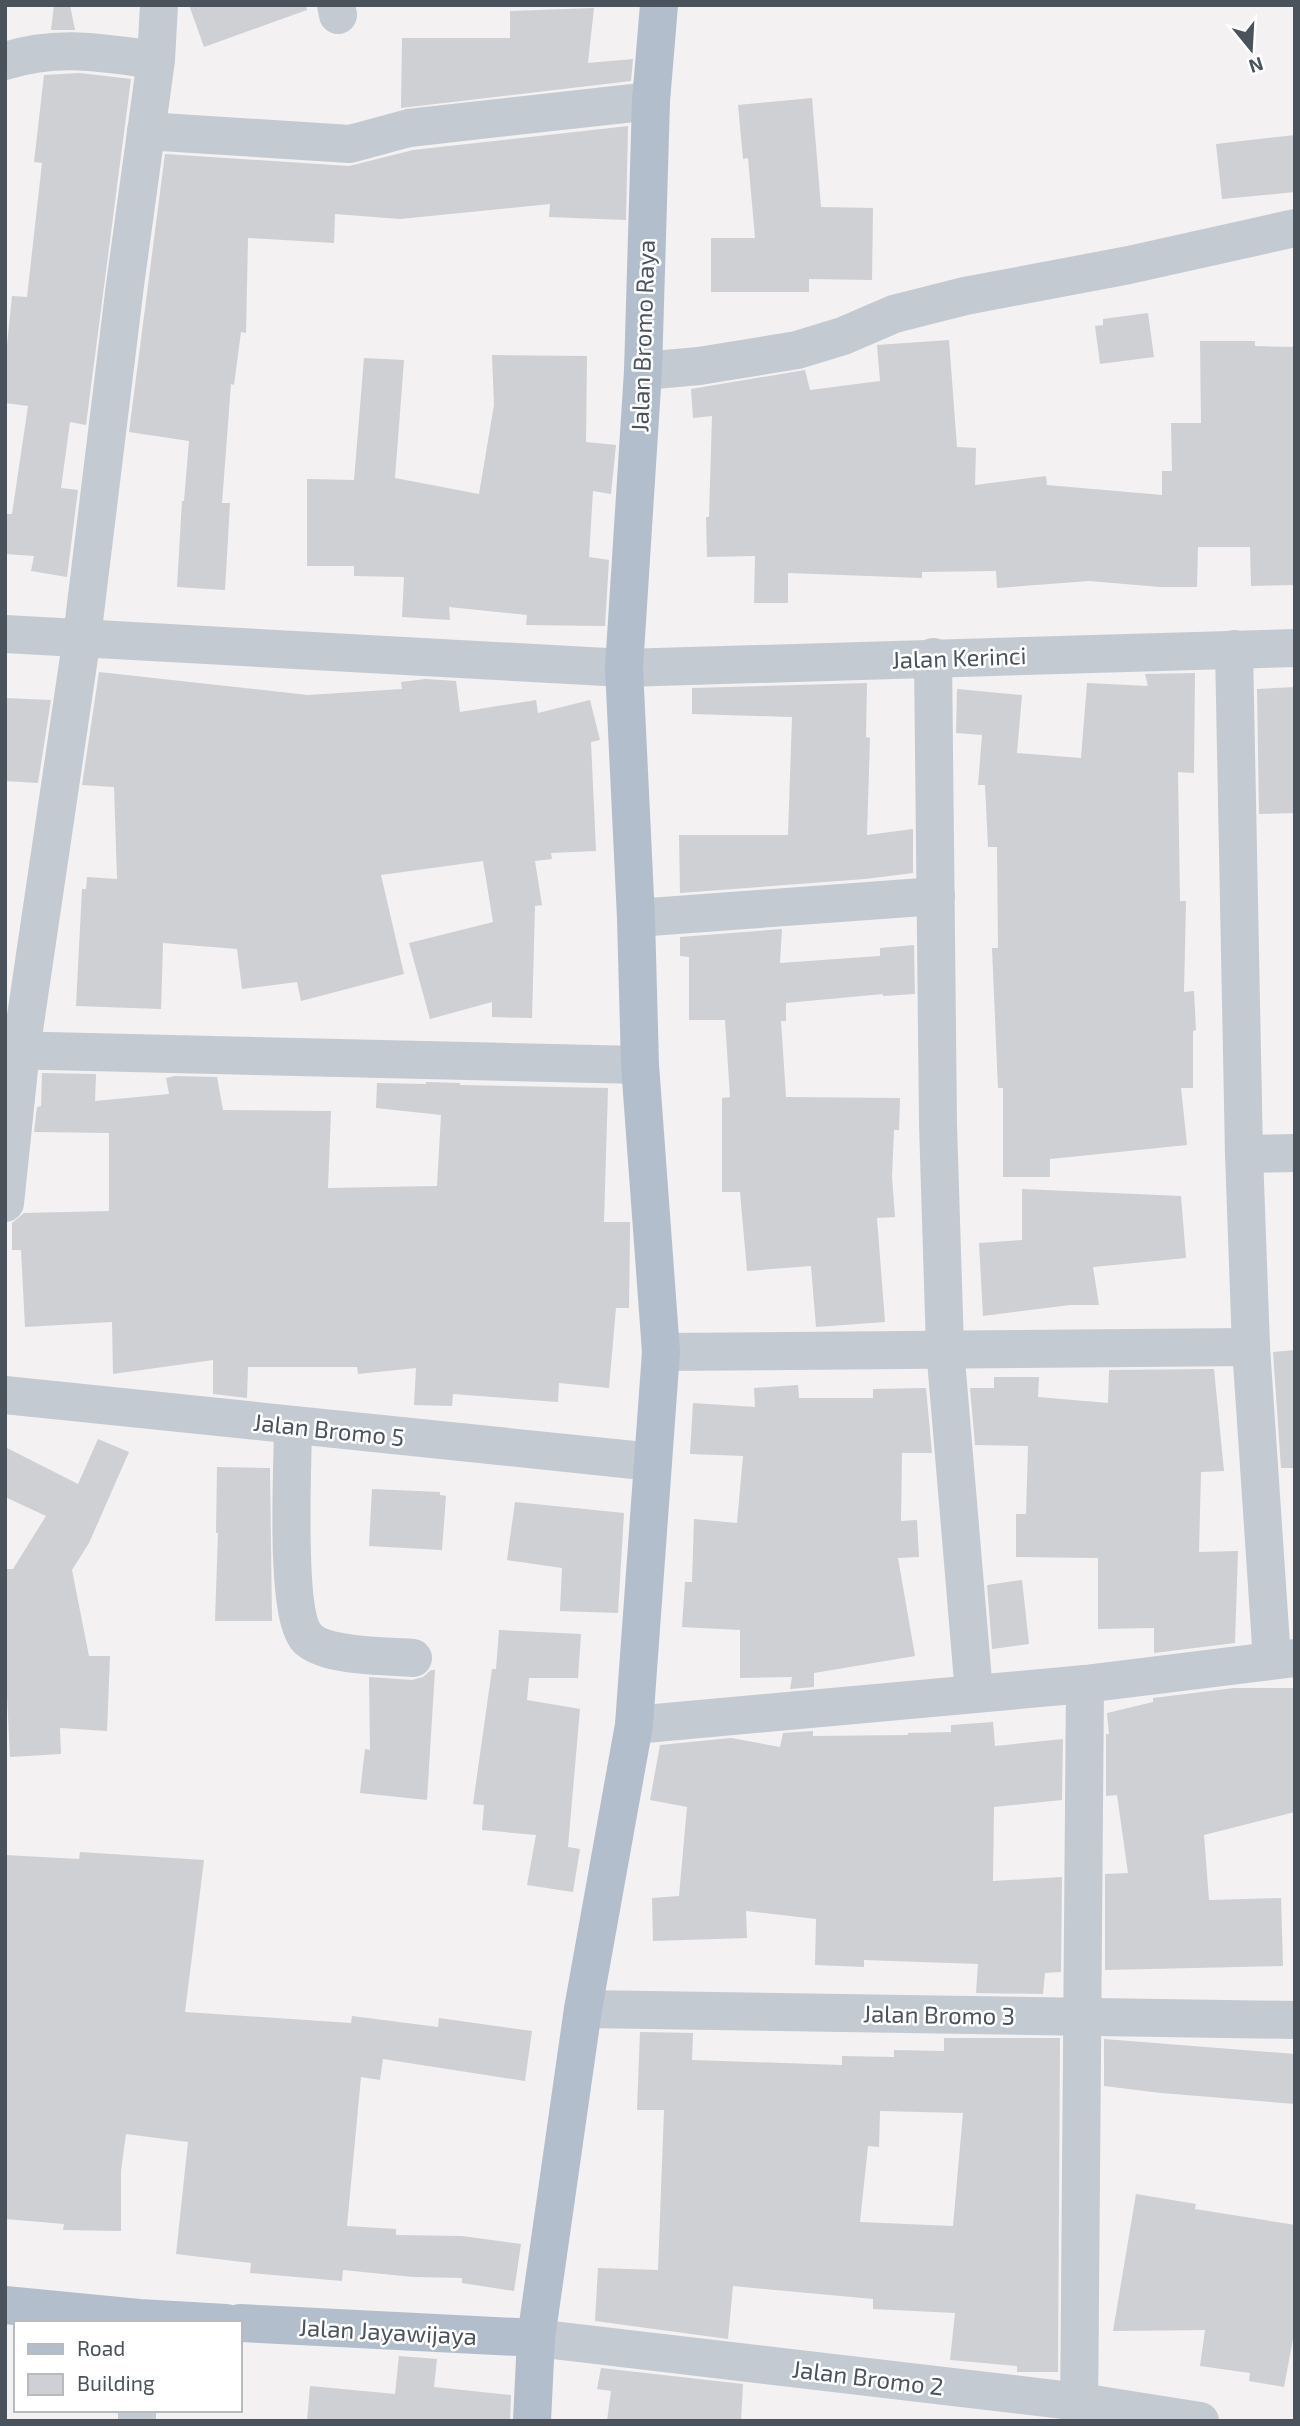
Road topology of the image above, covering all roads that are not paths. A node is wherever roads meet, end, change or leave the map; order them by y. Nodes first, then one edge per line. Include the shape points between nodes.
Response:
1 (159, 5) edge
2 (659, 5) edge
3 (156, 60) junction
4 (5, 61) edge
5 (651, 101) junction
6 (146, 131) junction
7 (1295, 228) edge
8 (643, 371) junction
9 (5, 634) edge
10 (82, 637) junction
11 (1295, 648) edge
12 (1234, 649) junction
13 (933, 657) junction
14 (624, 668) junction
15 (936, 896) junction
16 (636, 918) junction
17 (13, 1050) edge
18 (640, 1065) junction
19 (1295, 1153) edge
20 (1244, 1154) junction
21 (5, 1203) edge
22 (1251, 1347) junction
23 (946, 1348) junction
24 (661, 1352) junction
25 (5, 1395) edge
26 (293, 1425) junction
27 (653, 1462) junction
28 (413, 1658) dead end
29 (1284, 1659) edge
30 (1085, 1684) junction
31 (974, 1693) junction
32 (634, 1725) junction
33 (583, 2009) junction
34 (1082, 2016) junction
35 (1295, 2020) edge
36 (5, 2305) edge
37 (139, 2321) edge
38 (242, 2323) edge
39 (536, 2339) junction
40 (1079, 2411) edge
41 (532, 2421) edge
42 (1200, 2421) edge

1 - 3 street
2 - 5 main road, Jalan Bromo Raya
3 - 4 street via 71,50
3 - 6 street
5 - 6 street via 409,128 350,144
5 - 8 main road, Jalan Bromo Raya
6 - 10 street
7 - 8 street via 965,296 894,314 797,350
8 - 14 main road, Jalan Bromo Raya
9 - 10 street, Jalan Kerinci
10 - 14 street, Jalan Kerinci
10 - 17 street
11 - 12 street, Jalan Kerinci
12 - 13 street, Jalan Kerinci
12 - 20 street
13 - 14 street, Jalan Kerinci
13 - 15 street
14 - 16 main road, Jalan Bromo Raya
15 - 16 street
15 - 23 street
16 - 18 main road, Jalan Bromo Raya
17 - 18 street
17 - 21 street
18 - 24 main road, Jalan Bromo Raya
19 - 20 street
20 - 22 street
22 - 23 street
22 - 29 street
23 - 24 street
23 - 31 street
24 - 27 main road, Jalan Bromo Raya
25 - 26 street, Jalan Bromo 5
26 - 27 street, Jalan Bromo 5
26 - 28 street via 293,1587 299,1621 308,1639 328,1650
27 - 32 main road, Jalan Bromo Raya
29 - 30 street
30 - 31 street
30 - 34 street
31 - 32 street
32 - 33 main road, Jalan Bromo Raya
33 - 34 street, Jalan Bromo 3
33 - 39 main road, Jalan Bromo Raya
34 - 35 street, Jalan Bromo 3
34 - 40 street
36 - 37 main road
38 - 39 main road, Jalan Jayawijaya
39 - 40 street, Jalan Bromo 2
39 - 41 main road, Jalan Bromo Raya
40 - 42 street, Jalan Bromo 2

